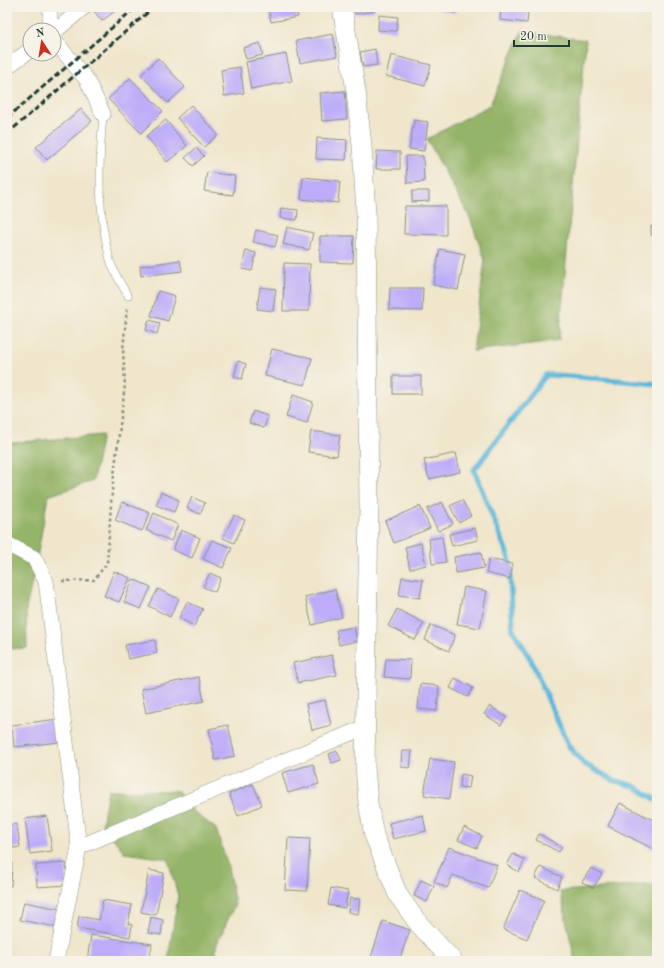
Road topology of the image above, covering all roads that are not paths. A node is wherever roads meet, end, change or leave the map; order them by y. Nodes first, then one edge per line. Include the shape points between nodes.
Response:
1 (50, 7) edge
2 (84, 7) edge
3 (342, 7) edge
4 (50, 22) edge
5 (62, 25) edge
6 (62, 50) edge
7 (22, 56) edge
8 (7, 68) edge
9 (103, 114) joint
10 (128, 296) road end
11 (7, 544) edge
12 (365, 727) junction
13 (79, 846) junction
14 (56, 961) edge
15 (454, 961) edge

1 - 4 street
2 - 5 street
3 - 12 street via 356,91 366,214 369,507
6 - 9 street via 87,80
7 - 8 street
9 - 10 lane via 99,186 103,224 110,261
11 - 13 street via 34,558 46,581
12 - 13 street
12 - 15 street via 368,803 374,835 386,867 398,895 418,923
13 - 14 street

